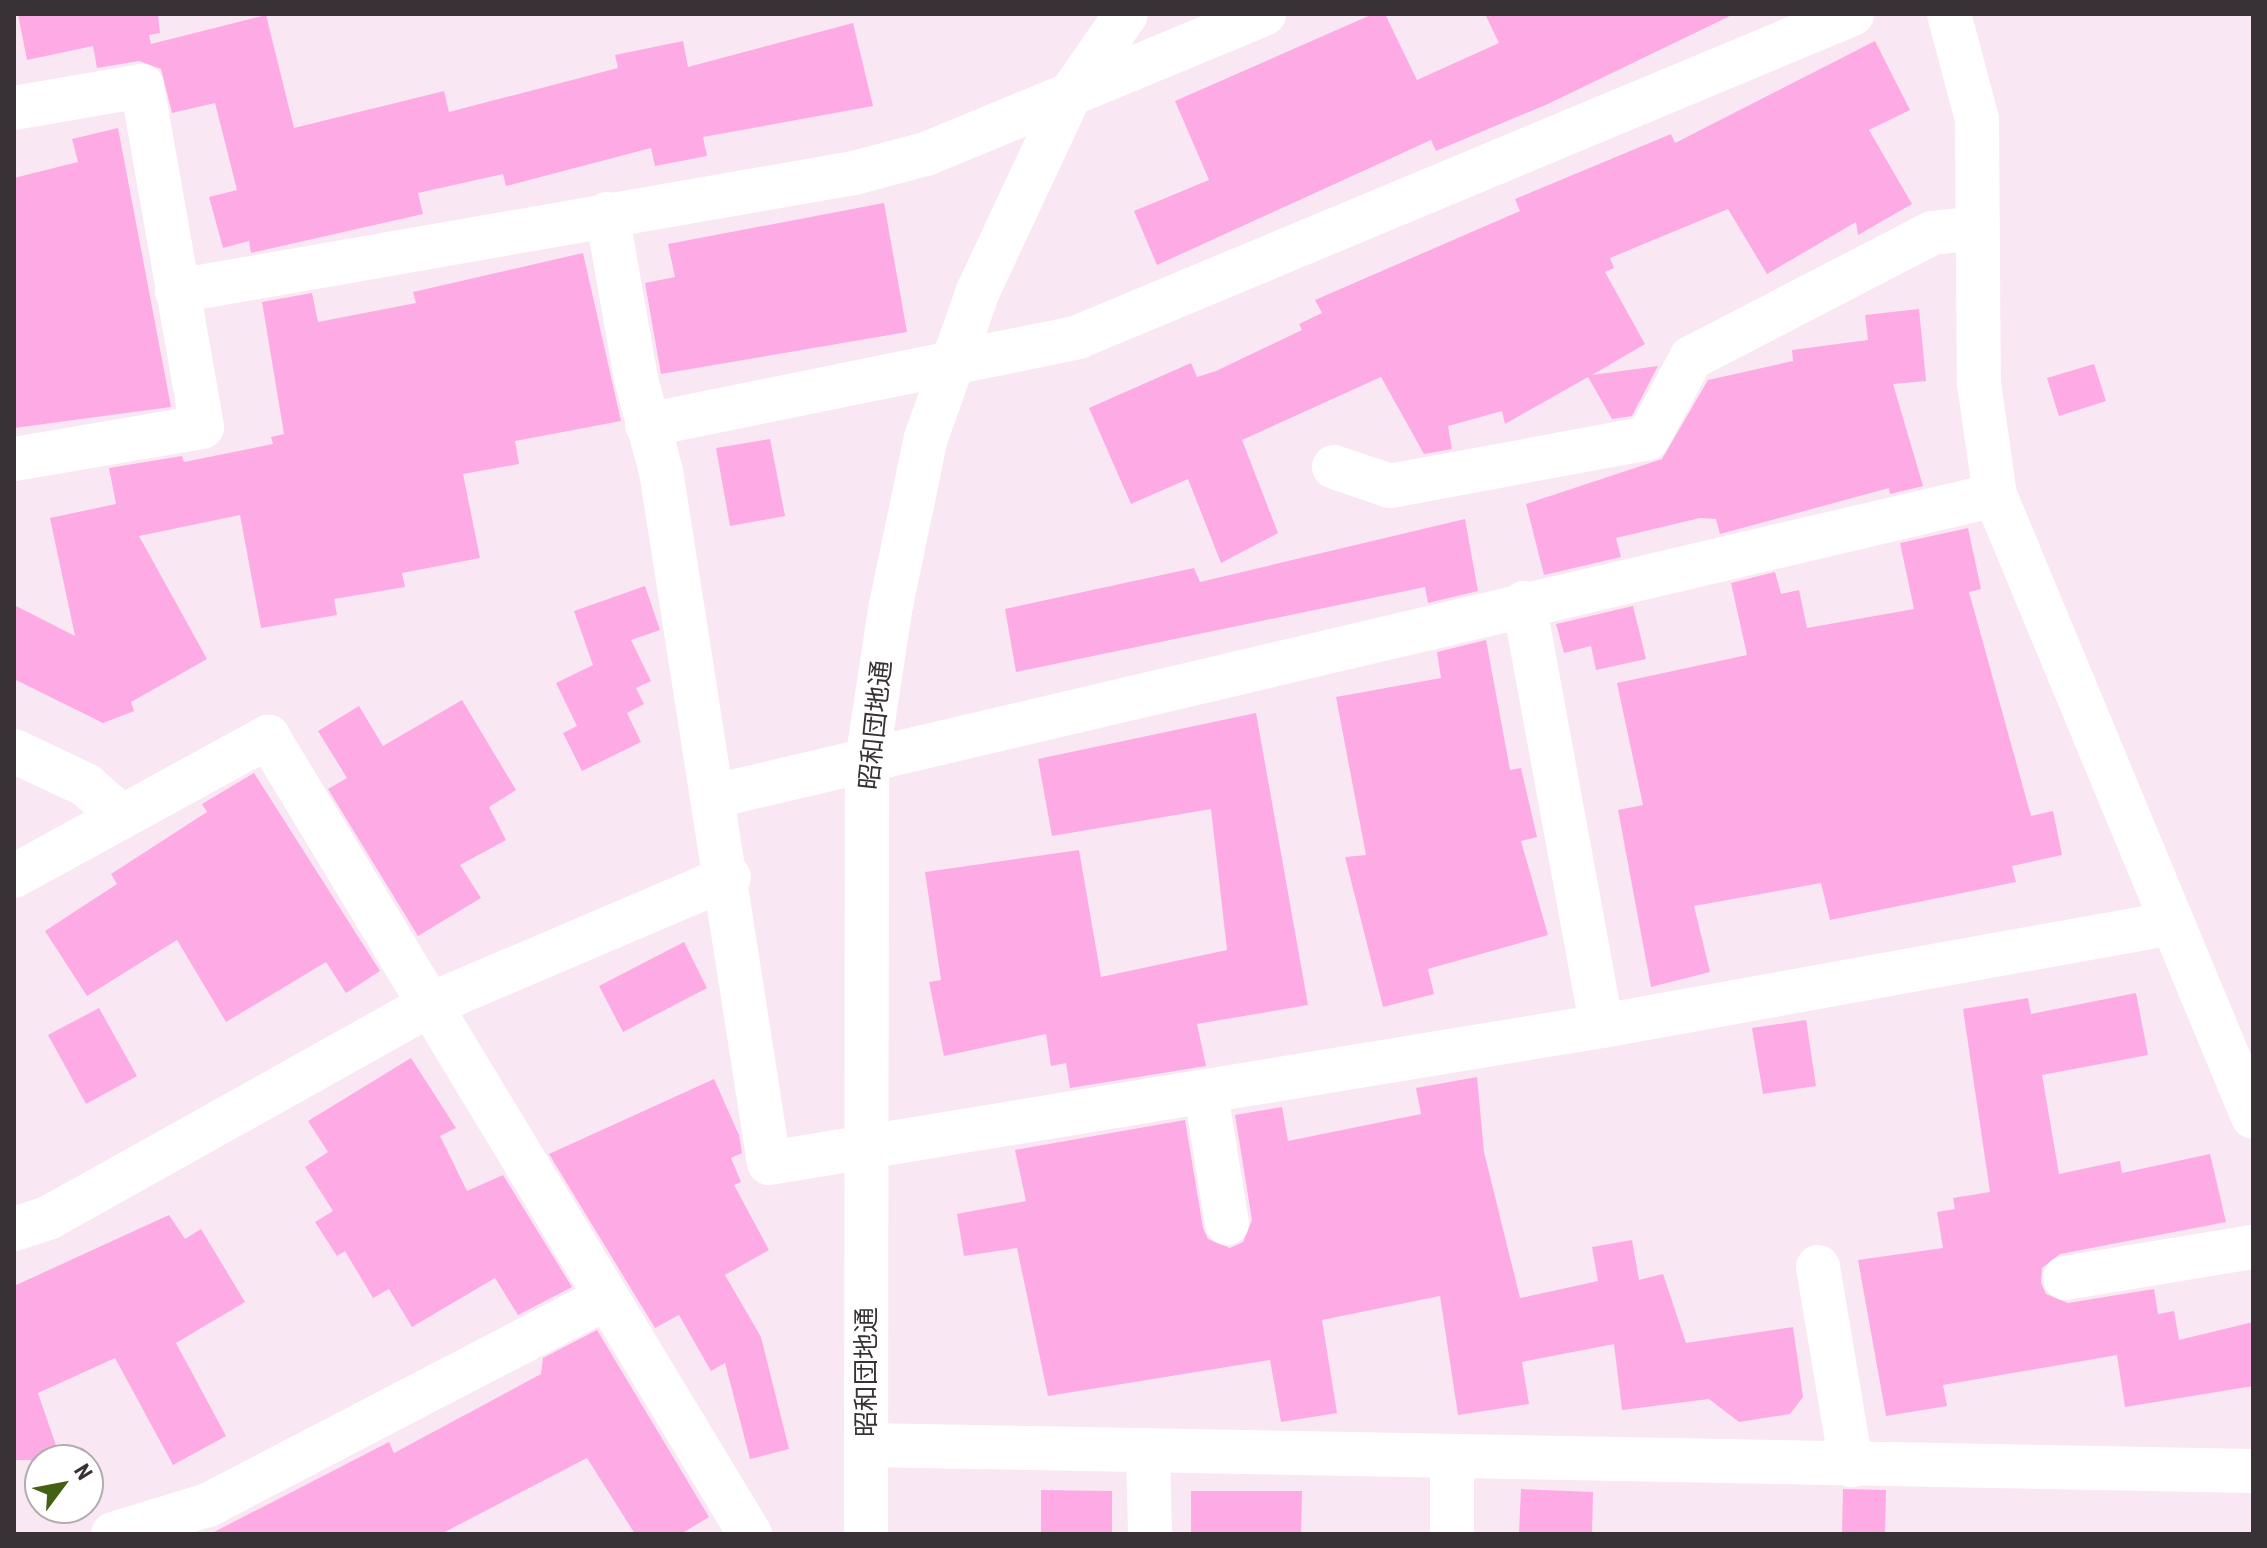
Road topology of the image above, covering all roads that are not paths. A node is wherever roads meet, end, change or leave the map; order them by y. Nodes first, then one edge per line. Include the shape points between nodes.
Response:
1 (1126, 14) edge
2 (1264, 14) edge
3 (1852, 14) edge
4 (1949, 14) edge
5 (1070, 95) junction
6 (14, 108) edge
7 (607, 214) junction
8 (1977, 228) junction
9 (177, 291) junction
10 (951, 367) junction
11 (647, 425) junction
12 (14, 459) edge
13 (1334, 467) dead end
14 (1995, 495) junction
15 (1524, 603) junction
16 (14, 751) edge
17 (867, 761) junction
18 (715, 796) junction
19 (122, 817) junction
20 (14, 876) edge
21 (729, 877) junction
22 (2172, 923) junction
23 (429, 1005) junction
24 (1602, 1026) junction
25 (1206, 1094) junction
26 (2253, 1117) edge
27 (868, 1150) junction
28 (1227, 1223) dead end
29 (14, 1229) edge
30 (2253, 1247) edge
31 (1818, 1267) dead end
32 (2065, 1278) dead end
33 (605, 1298) junction
34 (866, 1445) junction
35 (1148, 1450) junction
36 (1452, 1460) junction
37 (1851, 1465) junction
38 (2253, 1471) edge
39 (113, 1534) edge
40 (750, 1534) edge
41 (866, 1534) edge
42 (1150, 1534) edge
43 (1452, 1534) edge

1 - 5 street, 昭和団地通
2 - 5 street
3 - 10 street via 1078,337
4 - 8 street via 1977,119
5 - 7 street via 926,154 854,173
5 - 10 street, 昭和団地通
6 - 9 street via 142,86
7 - 9 street
7 - 11 street
8 - 13 street via 1932,233 1691,358 1648,438 1390,486
8 - 14 street via 1979,383
9 - 12 street via 202,427
10 - 11 street
10 - 17 street, 昭和団地通 via 926,438
11 - 18 street via 661,471
14 - 15 street
14 - 22 street
15 - 17 street
15 - 24 street
16 - 19 street via 86,785
17 - 18 street
17 - 27 street, 昭和団地通
18 - 21 street
19 - 20 street
19 - 23 street via 268,737
21 - 23 street
21 - 27 street via 769,1163
22 - 24 street
22 - 26 street
23 - 29 street via 50,1217
23 - 33 street
24 - 25 street
25 - 27 street
25 - 28 street
27 - 34 street, 昭和団地通
30 - 32 street
31 - 37 street
33 - 39 street via 208,1505
33 - 40 street
34 - 35 street
34 - 41 street, 昭和団地通
35 - 36 street via 1407,1451
35 - 42 street
36 - 37 street
36 - 43 street
37 - 38 street

